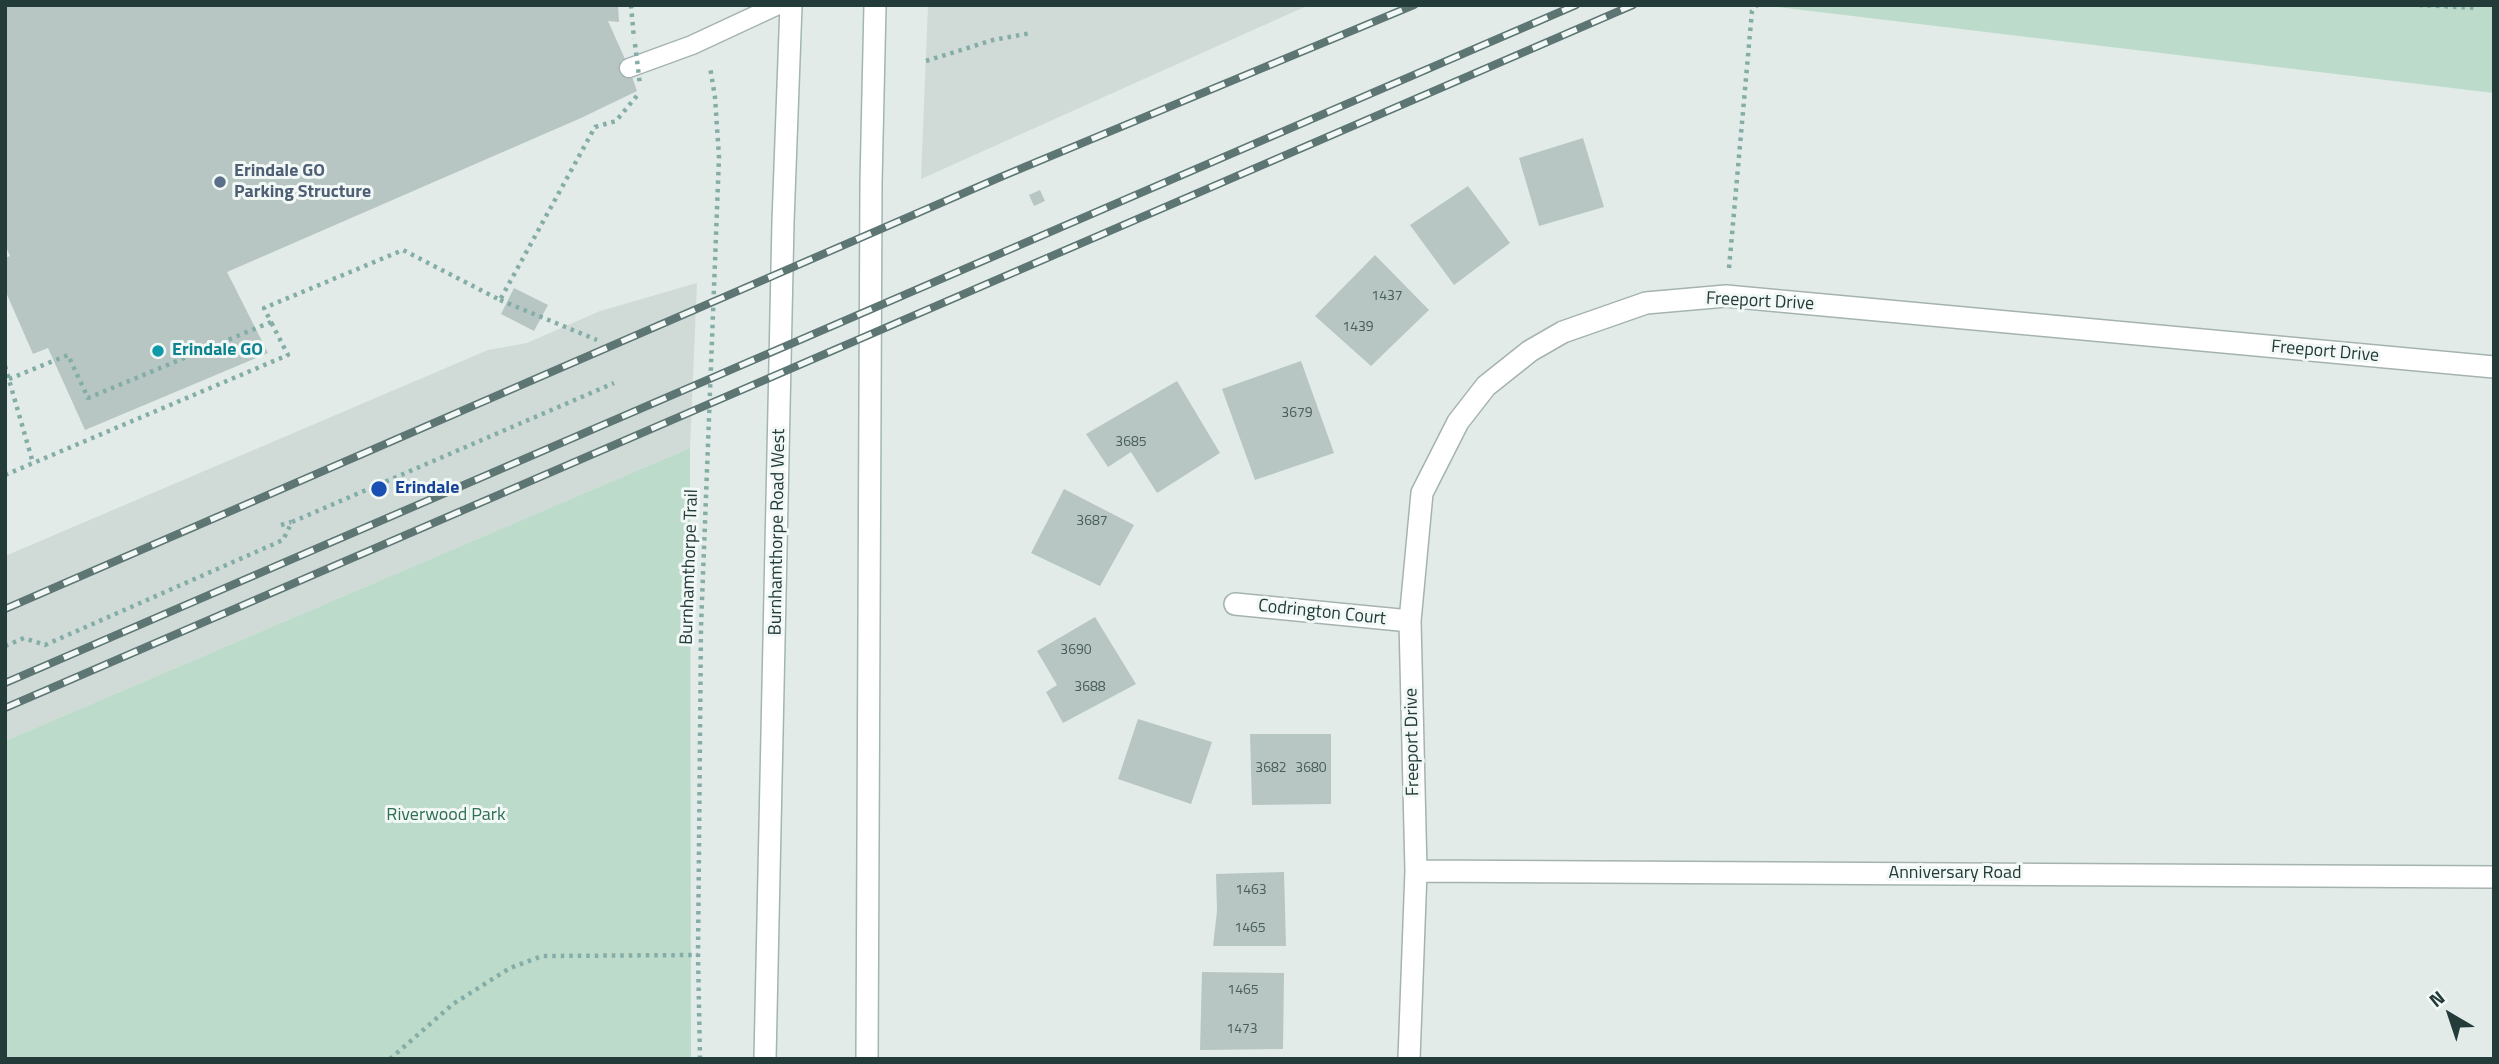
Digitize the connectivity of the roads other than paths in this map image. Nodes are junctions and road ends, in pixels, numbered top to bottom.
1 (778, 5) edge
2 (790, 5) edge
3 (875, 5) edge
4 (629, 68) dead end
5 (2494, 367) edge
6 (1235, 604) dead end
7 (1410, 621) junction
8 (1416, 871) junction
9 (2494, 877) edge
10 (765, 1059) edge
11 (867, 1059) edge
12 (1409, 1059) edge

1 - 4 lane
2 - 10 street, Burnhamthorpe Road West
3 - 11 street
5 - 7 street, Freeport Drive
6 - 7 street, Codrington Court
7 - 8 street, Freeport Drive
8 - 9 street, Anniversary Road
8 - 12 street, Freeport Drive

